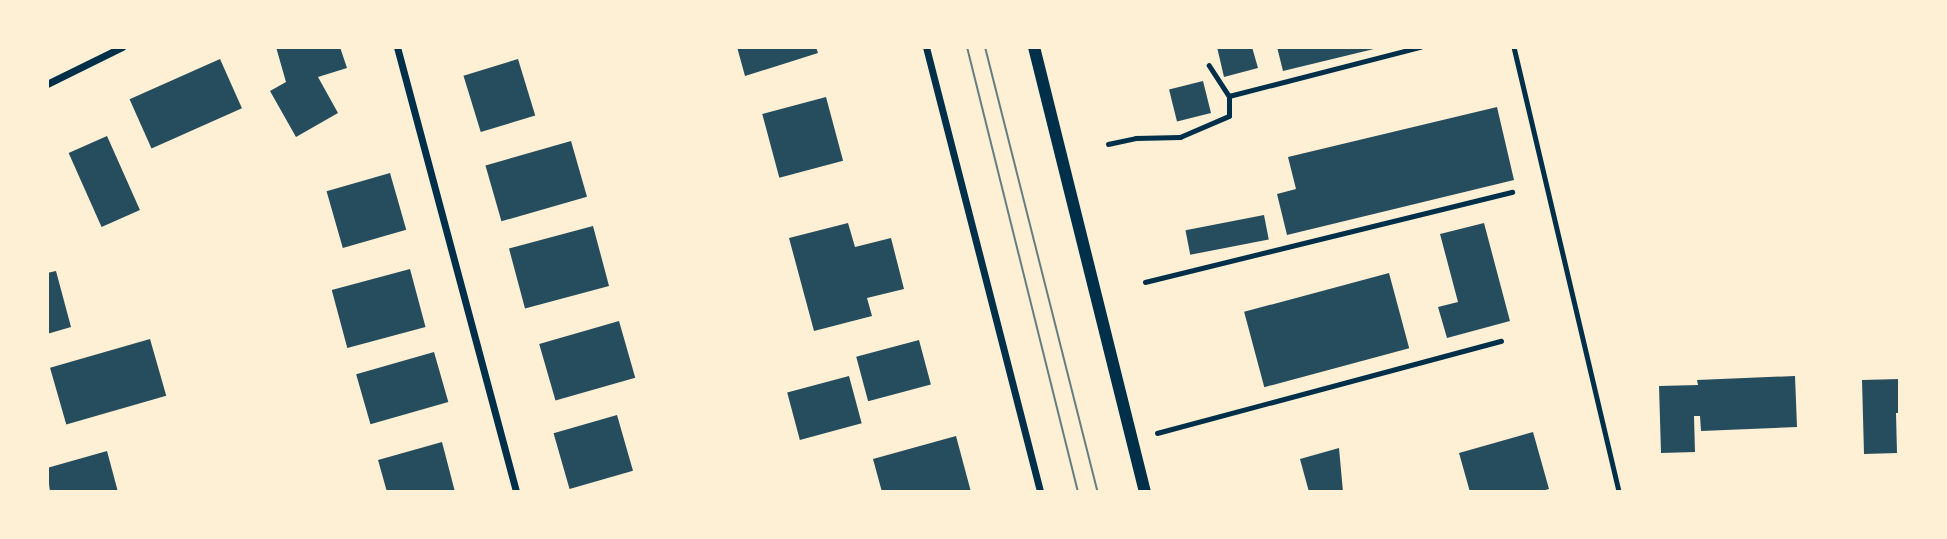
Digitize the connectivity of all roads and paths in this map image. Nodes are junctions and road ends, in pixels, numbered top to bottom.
1 (122, 47) edge
2 (397, 47) edge
3 (926, 47) edge
4 (1034, 47) edge
5 (1420, 47) edge
6 (1514, 47) edge
7 (1209, 65) dead end
8 (47, 84) edge
9 (1229, 96) junction
10 (1108, 144) dead end
11 (1512, 192) dead end
12 (1145, 282) dead end
13 (1501, 341) dead end
14 (1133, 439) junction
15 (516, 492) edge
16 (1040, 492) edge
17 (1145, 492) edge
18 (1619, 492) edge

1 - 8 street
2 - 15 street
3 - 16 street
4 - 14 street
5 - 9 path
6 - 18 path
7 - 9 path
9 - 10 path
11 - 12 path
13 - 14 path
14 - 17 street

